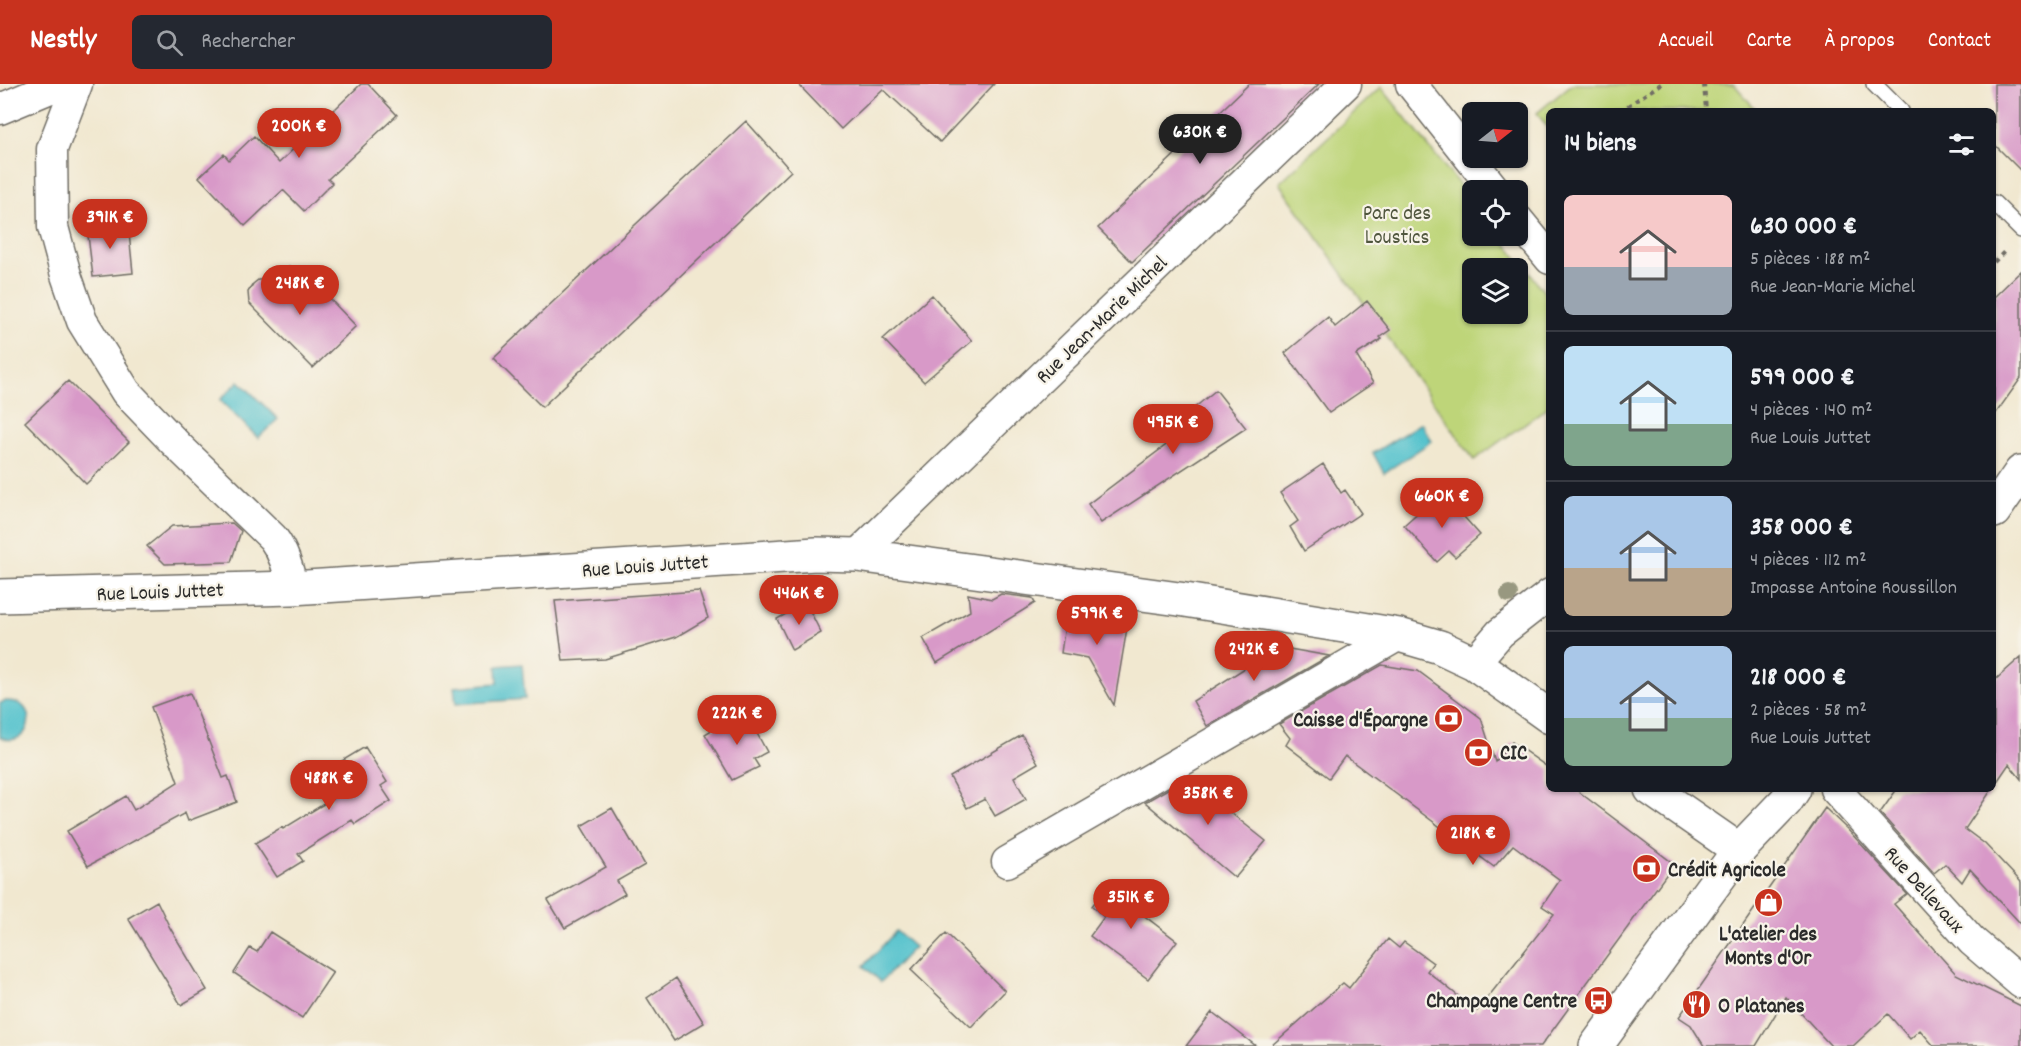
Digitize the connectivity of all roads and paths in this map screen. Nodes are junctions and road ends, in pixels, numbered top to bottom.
1 (60, 84) edge
2 (77, 84) edge
3 (1346, 84) edge
4 (1410, 84) edge
5 (1661, 84) edge
6 (1704, 84) edge
7 (1874, 84) edge
8 (1625, 108) edge
9 (1707, 108) edge
10 (1898, 108) edge
11 (0, 109) edge
12 (1487, 180) edge
13 (1996, 205) edge
14 (2021, 230) edge
15 (1528, 232) edge
16 (1546, 254) edge
17 (2021, 472) edge
18 (1996, 508) edge
19 (857, 555) junction
20 (284, 562) junction
21 (0, 596) edge
22 (1546, 597) edge
23 (1399, 635) junction
24 (1474, 663) junction
25 (1546, 714) edge
26 (1655, 792) edge
27 (1792, 792) edge
28 (1838, 792) edge
29 (1739, 850) junction
30 (1007, 862) dead end
31 (2021, 982) edge
32 (1596, 1046) edge

1 - 11 street
2 - 20 street
3 - 19 street, Rue Jean-Marie Michel
4 - 12 street
5 - 8 path
6 - 9 path
7 - 10 lane
13 - 14 lane
15 - 16 street
17 - 18 main road
19 - 20 main road, Rue Louis Juttet
19 - 23 main road, Rue Louis Juttet
20 - 21 main road, Rue Louis Juttet
22 - 24 street
23 - 24 main road, Rue Louis Juttet
23 - 30 street
24 - 25 main road, Rue Louis Juttet
26 - 29 main road
27 - 29 main road
28 - 31 street, Rue Dellevaux
29 - 32 main road

